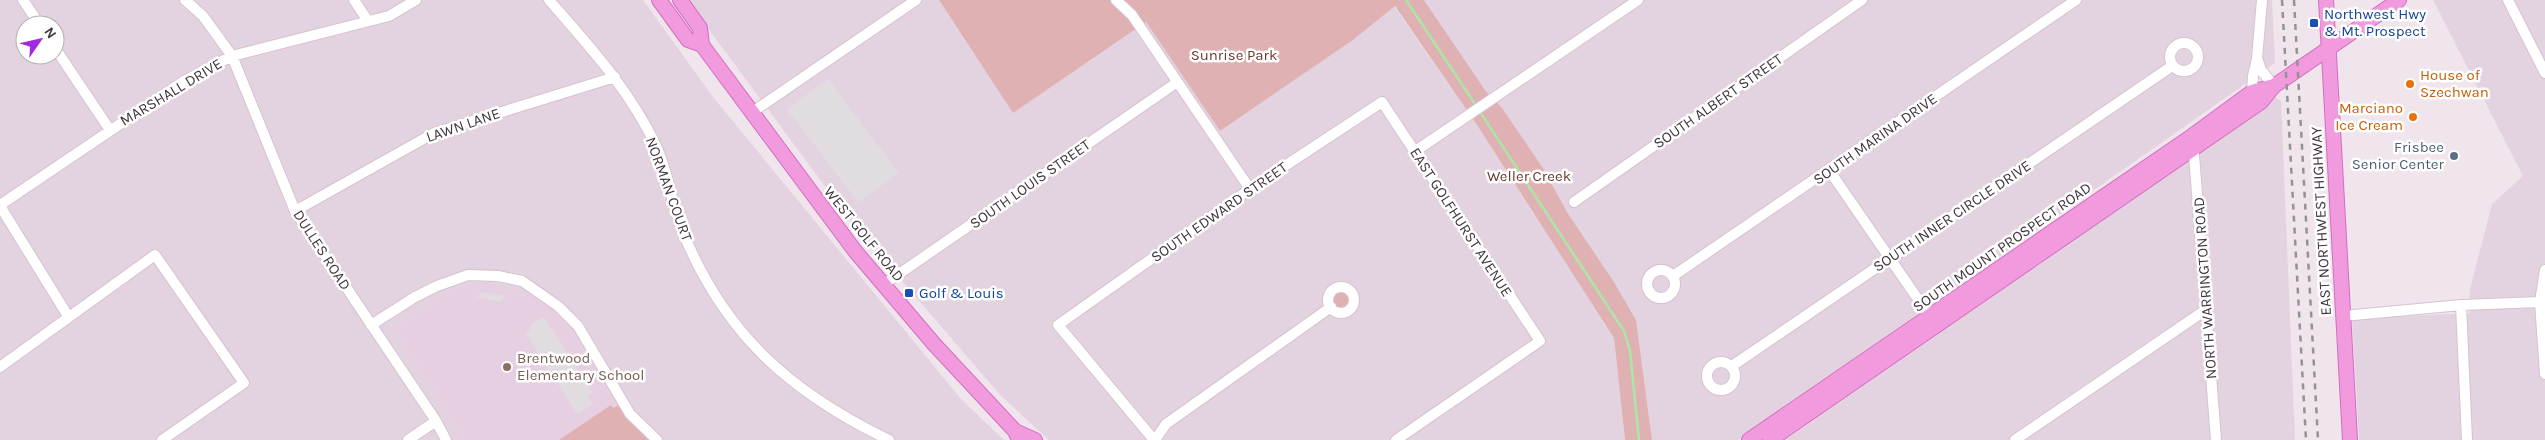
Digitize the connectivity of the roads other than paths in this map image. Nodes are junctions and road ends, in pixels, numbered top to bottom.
1 (23, 0) edge
2 (184, 0) edge
3 (354, 0) edge
4 (416, 0) edge
5 (549, 0) edge
6 (659, 0) edge
7 (680, 0) edge
8 (916, 0) edge
9 (1116, 0) edge
10 (1638, 0) edge
11 (1862, 0) edge
12 (2076, 0) edge
13 (2262, 0) edge
14 (2326, 0) edge
15 (2399, 0) edge
16 (2508, 0) edge
17 (33, 15) edge
18 (368, 21) junction
19 (702, 45) junction
20 (2328, 49) junction
21 (232, 56) junction
22 (2257, 58) junction
23 (65, 63) edge
24 (2172, 66) dead end
25 (2545, 71) edge
26 (615, 77) junction
27 (1176, 83) junction
28 (2274, 86) junction
29 (2252, 92) junction
30 (1382, 102) joint
31 (751, 113) junction
32 (110, 130) junction
33 (2193, 142) junction
34 (1414, 152) junction
35 (1829, 170) junction
36 (1250, 189) junction
37 (1574, 202) dead end
38 (0, 205) edge
39 (295, 211) junction
40 (1890, 258) junction
41 (2545, 270) edge
42 (1672, 276) dead end
43 (883, 285) junction
44 (2540, 302) junction
45 (2461, 305) junction
46 (1331, 307) dead end
47 (2207, 310) junction
48 (68, 316) junction
49 (2343, 316) junction
50 (1933, 321) junction
51 (371, 325) junction
52 (1732, 366) dead end
53 (0, 367) edge
54 (2545, 374) edge
55 (436, 421) junction
56 (1017, 435) edge
57 (162, 440) edge
58 (408, 440) edge
59 (446, 440) edge
60 (657, 440) edge
61 (889, 440) edge
62 (1035, 440) edge
63 (1155, 440) edge
64 (1396, 440) edge
65 (1749, 440) edge
66 (1770, 440) edge
67 (2015, 440) edge
68 (2216, 440) edge
69 (2350, 440) edge
70 (2467, 440) edge

1 - 17 street
2 - 21 street, DULLES ROAD
3 - 18 street
4 - 18 street, MARSHALL DRIVE
5 - 26 street, NORMAN COURT
6 - 19 main road, WEST GOLF ROAD
7 - 19 main road, WEST GOLF ROAD
8 - 31 street
9 - 27 street
10 - 34 street
11 - 37 street, SOUTH ALBERT STREET
12 - 35 street, SOUTH MARINA DRIVE
13 - 22 street
14 - 20 main road, EAST NORTHWEST HIGHWAY
15 - 20 main road, SOUTH MOUNT PROSPECT ROAD
16 - 25 street
18 - 21 street, MARSHALL DRIVE
19 - 31 main road, WEST GOLF ROAD
20 - 28 main road, SOUTH MOUNT PROSPECT ROAD
20 - 49 main road, EAST NORTHWEST HIGHWAY
21 - 32 street, MARSHALL DRIVE
21 - 39 street, DULLES ROAD
22 - 28 street
22 - 29 street
23 - 32 street
24 - 40 street, SOUTH INNER CIRCLE DRIVE
26 - 39 street, LAWN LANE
26 - 61 street, NORMAN COURT
27 - 36 street
27 - 43 street, SOUTH LOUIS STREET
28 - 29 main road, SOUTH MOUNT PROSPECT ROAD
28 - 33 main road, SOUTH MOUNT PROSPECT ROAD
29 - 33 main road, SOUTH MOUNT PROSPECT ROAD
30 - 34 street, EAST GOLFHURST AVENUE
30 - 36 street, SOUTH EDWARD STREET
31 - 43 main road, WEST GOLF ROAD
32 - 38 street, MARSHALL DRIVE
33 - 47 street, NORTH WARRINGTON ROAD
33 - 50 main road, SOUTH MOUNT PROSPECT ROAD
34 - 64 street, EAST GOLFHURST AVENUE
35 - 40 street
35 - 42 street, SOUTH MARINA DRIVE
36 - 63 street, SOUTH EDWARD STREET
38 - 48 street
39 - 51 street, DULLES ROAD
40 - 50 street
40 - 52 street, SOUTH INNER CIRCLE DRIVE
41 - 44 street
43 - 56 main road, WEST GOLF ROAD
44 - 45 street
44 - 54 street
45 - 49 street
45 - 70 street
46 - 63 street
47 - 67 street
47 - 68 street, NORTH WARRINGTON ROAD
48 - 53 street
48 - 57 street
49 - 69 main road, EAST NORTHWEST HIGHWAY
50 - 65 main road, SOUTH MOUNT PROSPECT ROAD
50 - 66 main road, SOUTH MOUNT PROSPECT ROAD
51 - 55 street, DULLES ROAD
51 - 60 street
55 - 58 street
55 - 59 street, DULLES ROAD
56 - 62 main road, WEST GOLF ROAD

